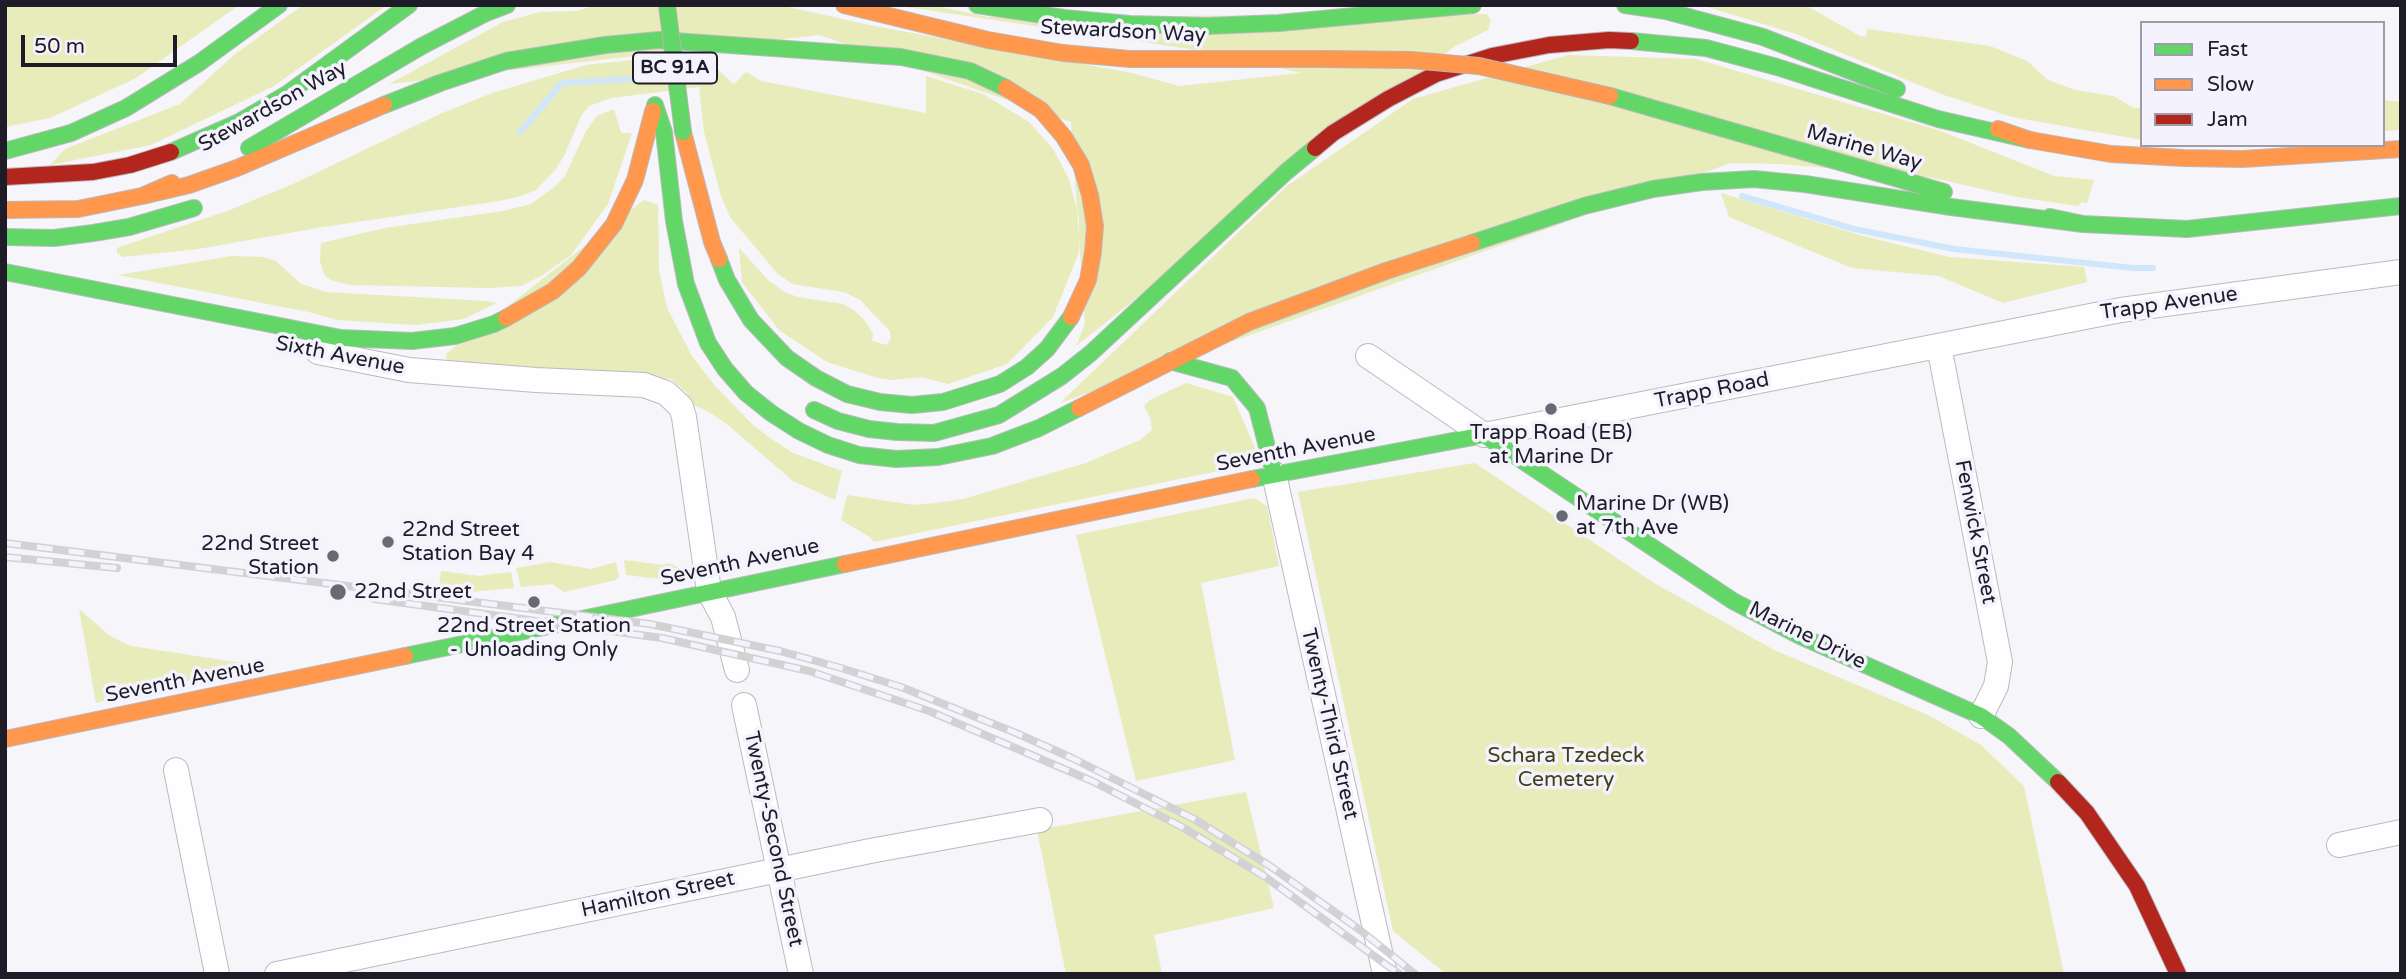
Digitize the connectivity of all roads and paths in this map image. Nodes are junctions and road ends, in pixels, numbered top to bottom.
1 (279, 5) edge
2 (409, 5) edge
3 (507, 5) edge
4 (667, 5) edge
5 (844, 5) edge
6 (977, 5) edge
7 (1472, 5) edge
8 (1625, 5) edge
9 (647, 30) dead end
10 (605, 45) junction
11 (649, 55) dead end
12 (1321, 59) joint
13 (464, 92) dead end
14 (683, 132) junction
15 (2030, 141) junction
16 (2401, 149) edge
17 (5, 151) edge
18 (5, 177) edge
19 (142, 196) junction
20 (210, 202) dead end
21 (2401, 206) edge
22 (5, 210) edge
23 (2083, 224) junction
24 (691, 226) dead end
25 (5, 237) edge
26 (5, 272) edge
27 (2401, 272) edge
28 (5, 290) edge
29 (1939, 346) junction
30 (1368, 356) dead end
31 (1170, 361) junction
32 (801, 403) dead end
33 (1484, 435) junction
34 (1274, 474) junction
35 (709, 591) junction
36 (737, 670) dead end
37 (744, 705) dead end
38 (1981, 716) junction
39 (5, 739) edge
40 (176, 770) dead end
41 (1040, 820) dead end
42 (2401, 832) edge
43 (2339, 845) dead end
44 (780, 870) junction
45 (217, 974) edge
46 (277, 974) edge
47 (801, 974) edge
48 (1385, 974) edge
49 (2178, 974) edge

1 - 17 main road
2 - 18 main road
3 - 19 main road, Stewardson Way
4 - 14 main road, BC 91A, bridge
5 - 12 main road, Stewardson Way
6 - 7 main road, Stewardson Way
8 - 15 main road
9 - 11 main road, BC 91A
10 - 13 main road
10 - 14 main road
10 - 19 main road
12 - 23 main road, Marine Way, bridge
14 - 24 main road
15 - 16 main road
15 - 32 main road
19 - 22 main road, Stewardson Way
20 - 25 main road
21 - 23 main road, Marine Way
23 - 31 main road
26 - 31 main road
27 - 29 street, Trapp Avenue
28 - 35 street, Sixth Avenue
29 - 33 street, Trapp Road
29 - 38 street, Fenwick Street
30 - 33 street, Marine Drive
31 - 34 main road
33 - 34 main road, Seventh Avenue
33 - 38 main road, Marine Drive
34 - 35 main road, Seventh Avenue
34 - 48 street, Twenty-Third Street
35 - 36 street
35 - 39 main road, Seventh Avenue
37 - 44 street, Twenty-Second Street
38 - 49 main road, Marine Drive
40 - 45 street
41 - 44 street, Hamilton Street
42 - 43 street
44 - 46 street, Hamilton Street
44 - 47 street, Twenty-Second Street

